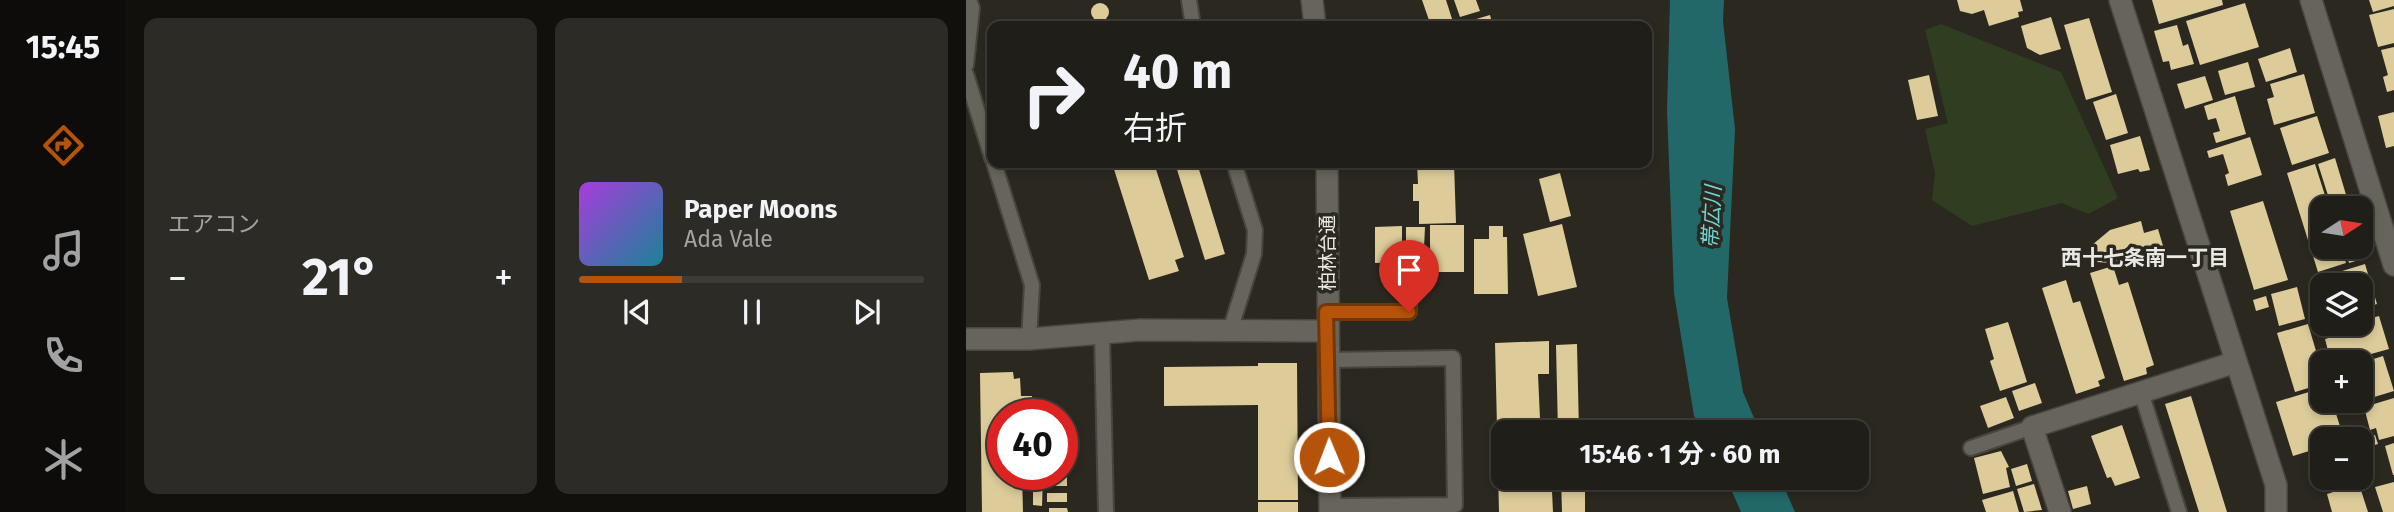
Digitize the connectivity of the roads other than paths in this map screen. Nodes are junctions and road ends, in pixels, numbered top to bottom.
1 (969, 0) edge
2 (1189, 0) edge
3 (1312, 0) edge
4 (2120, 0) edge
5 (2311, 0) edge
6 (1192, 21) edge
7 (1314, 21) edge
8 (966, 65) edge
9 (966, 74) edge
10 (987, 142) edge
11 (996, 168) edge
12 (1236, 168) edge
13 (1327, 168) edge
14 (1409, 258) dead end
15 (2394, 265) edge
16 (1326, 321) junction
17 (1230, 331) junction
18 (1102, 334) junction
19 (966, 339) edge
20 (1029, 339) junction
21 (1327, 360) junction
22 (2236, 362) junction
23 (2141, 392) junction
24 (2032, 427) junction
25 (1971, 448) dead end
26 (1330, 509) edge
27 (1107, 512) edge
28 (2060, 512) edge
29 (2179, 512) edge
30 (2276, 512) edge

1 - 8 lane
2 - 6 lane
3 - 7 street
4 - 22 street
5 - 15 street
9 - 10 lane
11 - 20 lane
12 - 17 lane
13 - 16 street, 柏林台通
14 - 16 lane
16 - 17 street
16 - 21 street, 柏林台通
17 - 18 street
18 - 20 street
18 - 27 lane
19 - 20 street
21 - 26 street, 柏林台通
21 - 26 lane
22 - 23 street
22 - 30 street
23 - 24 street
23 - 29 lane
24 - 25 lane
24 - 28 street

